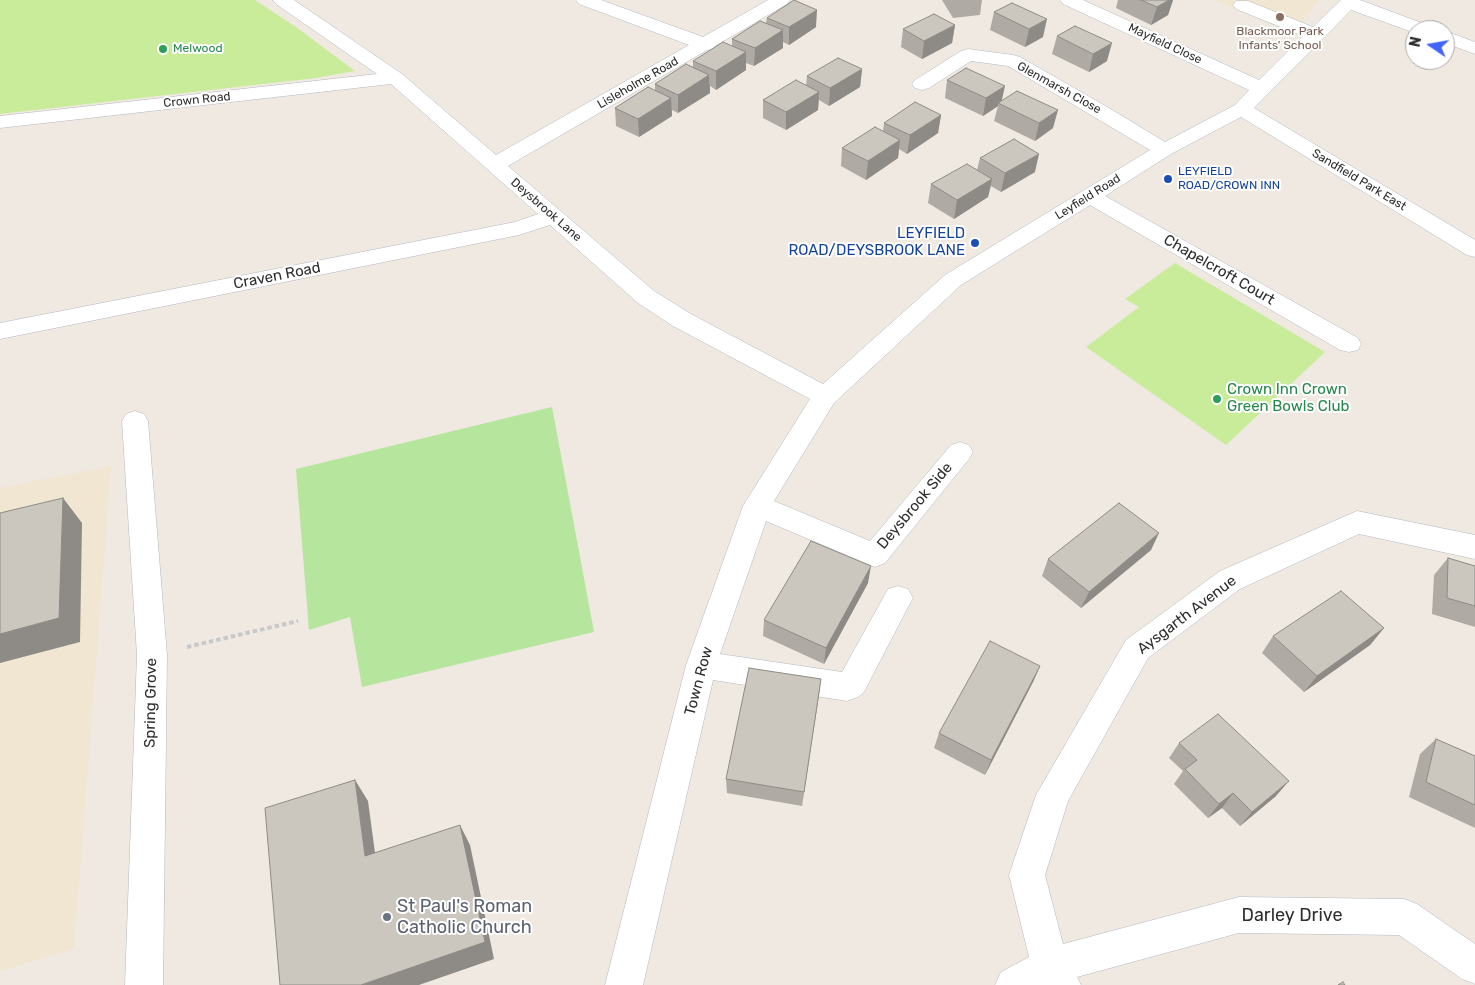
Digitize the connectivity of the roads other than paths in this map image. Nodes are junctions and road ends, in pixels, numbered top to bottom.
1 (585, 0) edge
2 (781, 0) edge
3 (1069, 0) edge
4 (296, 2) edge
5 (1349, 2) edge
6 (1242, 5) dead end
7 (1405, 23) edge
8 (1314, 34) junction
9 (1455, 41) edge
10 (706, 45) junction
11 (1475, 48) edge
12 (395, 78) junction
13 (922, 84) dead end
14 (1261, 88) junction
15 (1242, 109) junction
16 (0, 122) edge
17 (1164, 150) junction
18 (494, 165) junction
19 (1090, 196) junction
20 (553, 217) junction
21 (1475, 250) edge
22 (0, 331) edge
23 (1350, 344) dead end
24 (825, 396) junction
25 (135, 421) dead end
26 (960, 452) dead end
27 (757, 506) junction
28 (1475, 547) edge
29 (898, 598) dead end
30 (701, 665) junction
31 (1475, 966) edge
32 (1056, 975) edge
33 (144, 985) edge
34 (624, 985) edge
35 (1014, 985) edge

1 - 10 street
2 - 10 street, Lisleholme Road
3 - 14 street, Mayfield Close
4 - 12 street, Deysbrook Lane
5 - 7 street
5 - 8 street, Leyfield Road
6 - 8 street
8 - 14 street, Leyfield Road
9 - 11 street
10 - 18 street, Lisleholme Road
12 - 16 street, Crown Road
12 - 18 street, Deysbrook Lane
13 - 17 street, Glenmarsh Close
14 - 15 street, Leyfield Road
15 - 17 street, Leyfield Road
15 - 21 street, Sandfield Park East
17 - 19 street, Leyfield Road
18 - 20 street, Deysbrook Lane
19 - 23 street, Chapelcroft Court
19 - 24 street, Leyfield Road
20 - 22 street, Craven Road
20 - 24 street, Deysbrook Lane
24 - 27 street, Town Row
25 - 33 street, Spring Grove
26 - 27 street, Deysbrook Side
27 - 30 street, Town Row
28 - 32 street, Aysgarth Avenue
29 - 30 street
30 - 34 street, Town Row
31 - 32 street, Darley Drive
32 - 35 street, Darley Drive

